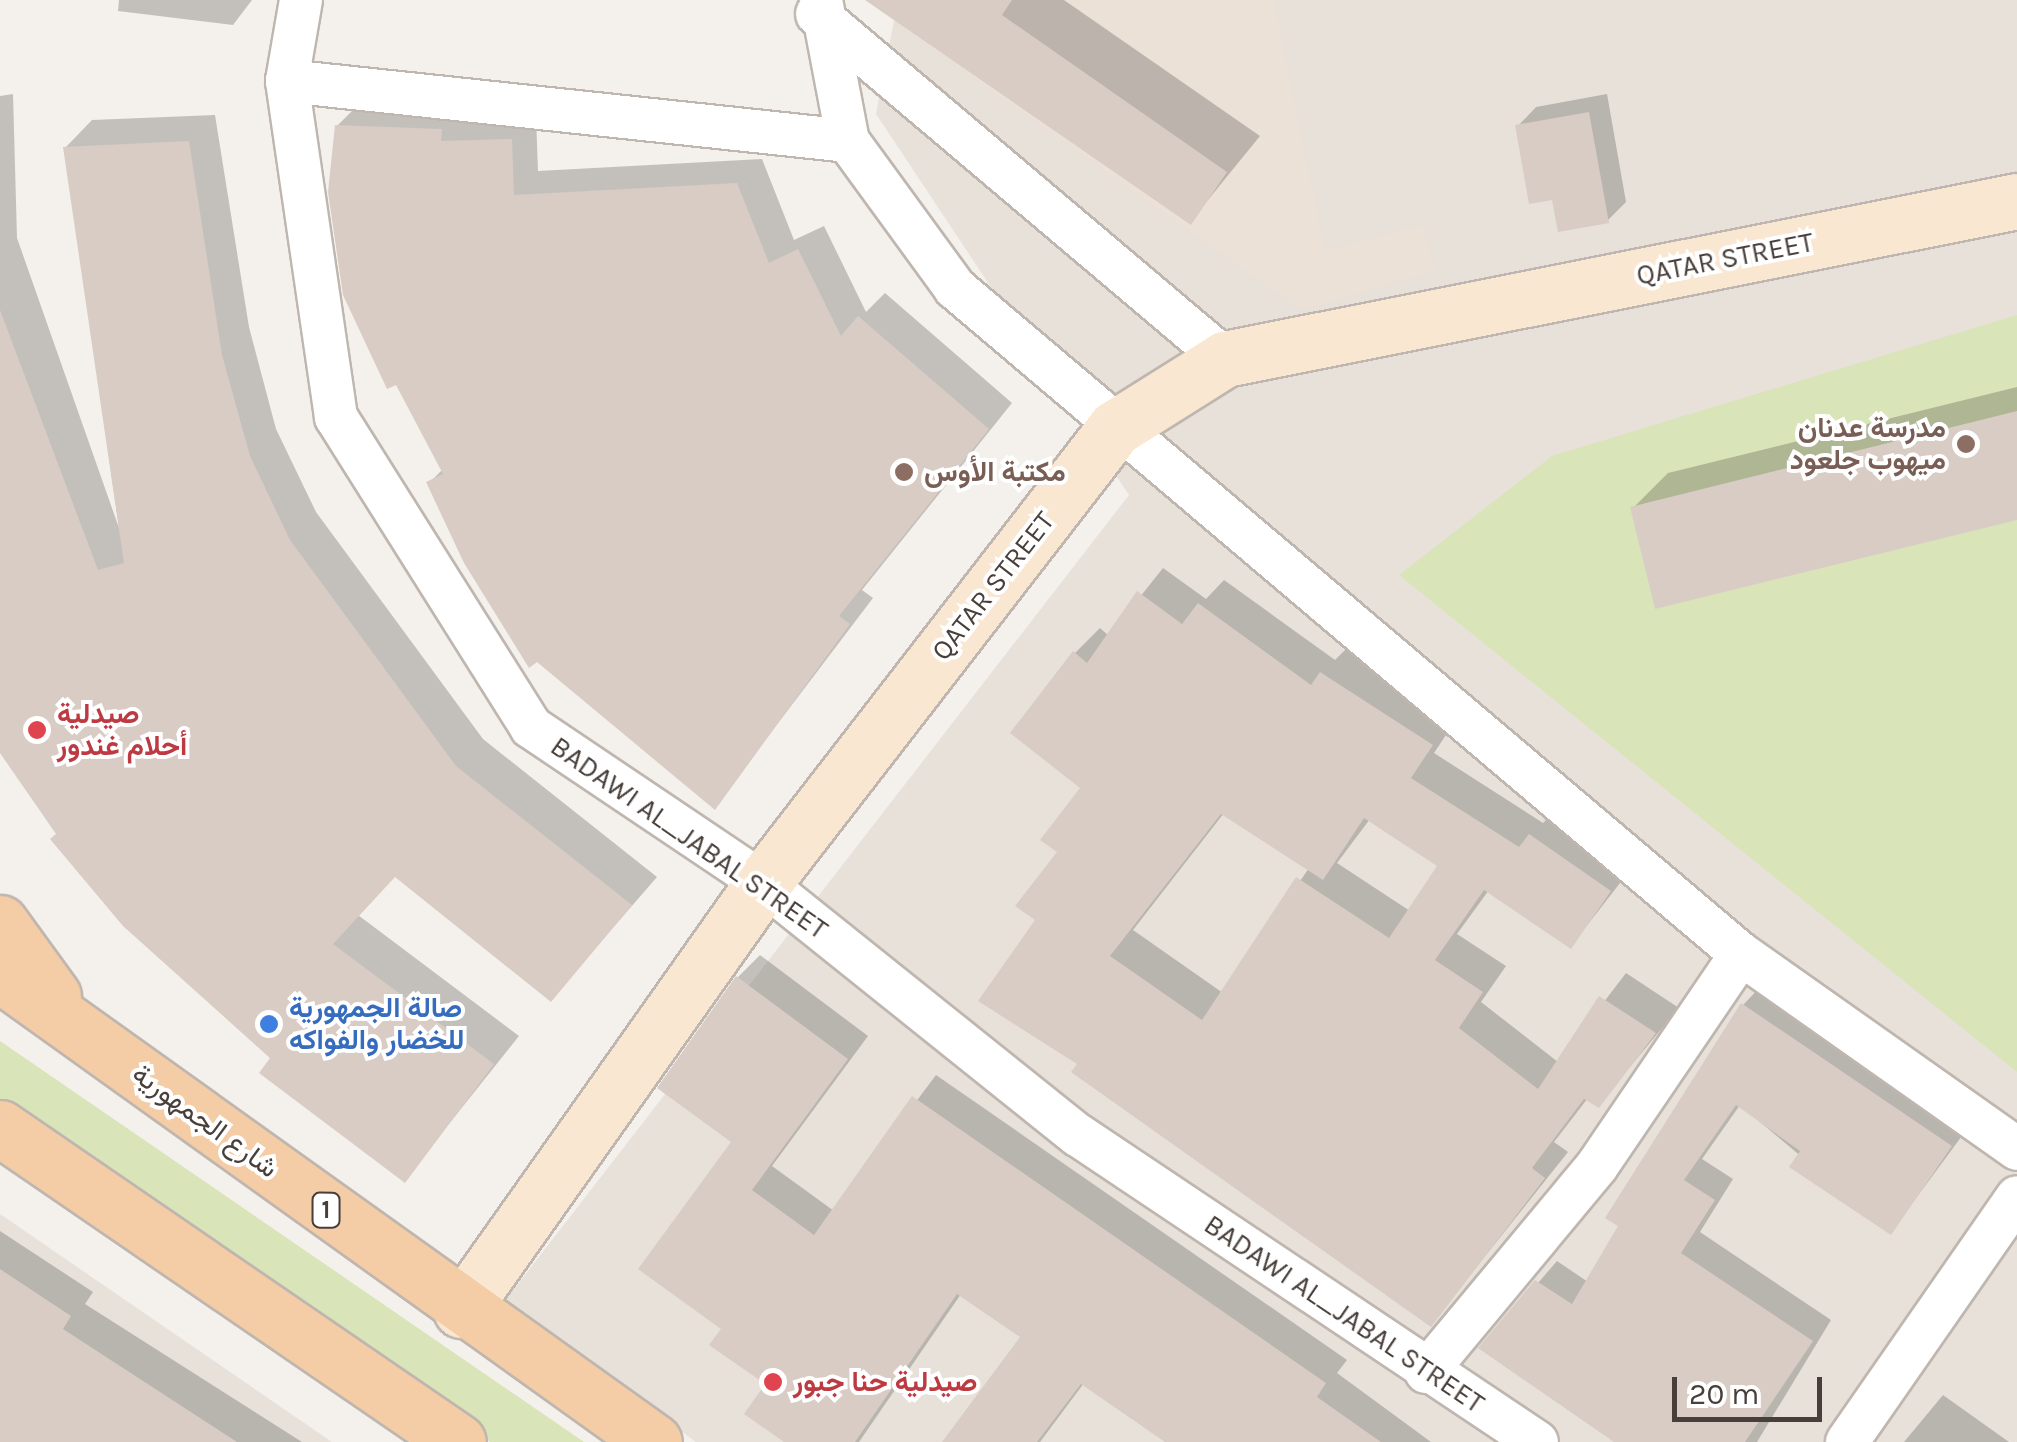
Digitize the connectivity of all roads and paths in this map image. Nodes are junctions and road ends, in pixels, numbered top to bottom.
1 (301, 0) edge
2 (819, 7) edge
3 (287, 80) junction
4 (848, 140) junction
5 (2017, 201) edge
6 (1225, 359) junction
7 (1115, 428) junction
8 (763, 882) junction
9 (0, 923) edge
10 (1741, 954) junction
11 (0, 974) edge
12 (76, 1026) junction
13 (0, 1128) edge
14 (2017, 1149) edge
15 (2017, 1196) edge
16 (461, 1310) junction
17 (1426, 1372) junction
18 (431, 1434) edge
19 (654, 1442) edge
20 (1537, 1442) edge
21 (1847, 1442) edge

1 - 3 street, BADAWI AL_JABAL STREET
2 - 4 street
2 - 6 street
3 - 4 street
3 - 8 street, BADAWI AL_JABAL STREET
4 - 7 street
5 - 6 street, QATAR STREET
6 - 7 street, QATAR STREET
7 - 8 street, QATAR STREET
7 - 10 street
8 - 16 street, QATAR STREET
8 - 17 street, BADAWI AL_JABAL STREET
9 - 12 main road
10 - 14 street
10 - 17 street
11 - 12 main road, شارع الجمهورية / 1
12 - 16 main road, شارع الجمهورية / 1
13 - 18 main road
15 - 21 street
16 - 19 main road, شارع الجمهورية / 1
17 - 20 street, BADAWI AL_JABAL STREET

